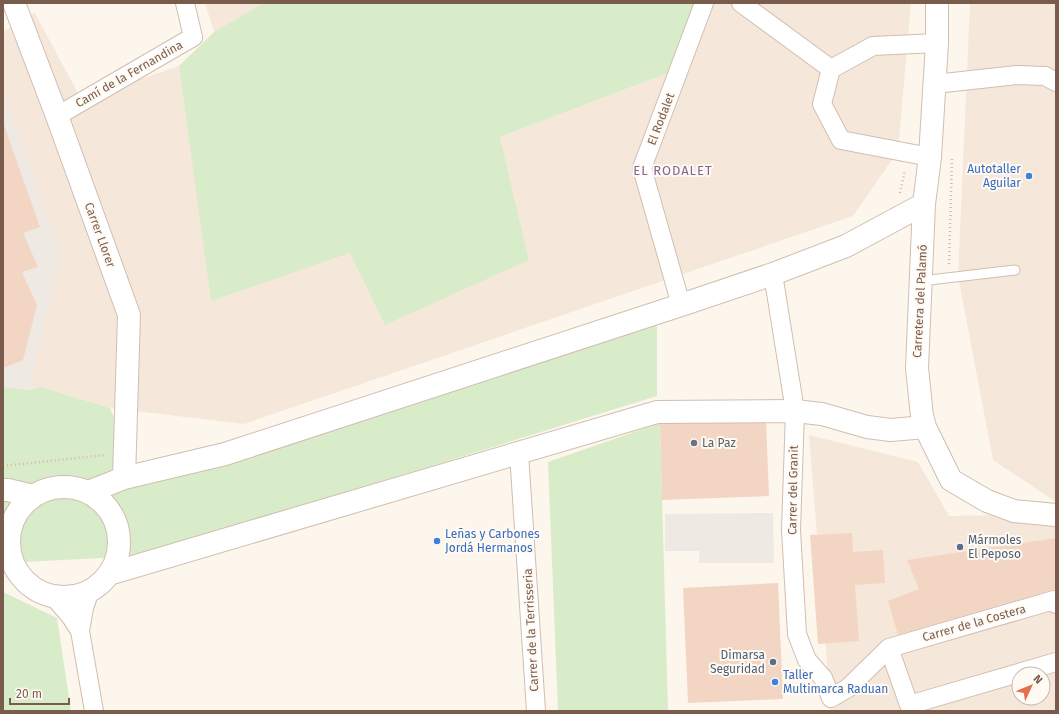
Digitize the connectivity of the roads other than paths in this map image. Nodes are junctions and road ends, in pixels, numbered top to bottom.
1 (14, 3) edge
2 (185, 3) edge
3 (704, 3) edge
4 (742, 3) edge
5 (937, 3) edge
6 (938, 43) junction
7 (831, 69) junction
8 (1056, 82) edge
9 (935, 84) junction
10 (56, 116) junction
11 (930, 157) junction
12 (924, 204) junction
13 (1015, 270) dead end
14 (773, 274) junction
15 (920, 281) junction
16 (681, 305) junction
17 (795, 411) junction
18 (925, 427) junction
19 (519, 453) junction
20 (124, 478) junction
21 (3, 490) edge
22 (91, 492) junction
23 (33, 496) junction
24 (1056, 515) edge
25 (8, 563) edge
26 (109, 574) junction
27 (89, 593) junction
28 (53, 596) junction
29 (1056, 604) edge
30 (80, 631) junction
31 (889, 648) junction
32 (1056, 662) edge
33 (828, 704) edge
34 (94, 711) edge
35 (536, 711) edge

1 - 10 street, Carrer Llorer
2 - 10 street, Camí de la Fernandina
3 - 16 street, El Rodalet
4 - 7 street
5 - 6 street, Carretera del Palamó
6 - 7 street
6 - 9 street, Carretera del Palamó
7 - 11 street
8 - 9 street
9 - 11 street, Carretera del Palamó
10 - 20 street, Carrer Llorer
11 - 12 street, Carretera del Palamó
12 - 14 street
12 - 15 street, Carretera del Palamó
13 - 15 lane
14 - 16 street
14 - 17 street, Carrer del Granit
15 - 18 street, Carretera del Palamó
16 - 20 street
17 - 18 street
17 - 19 street
17 - 33 street, Carrer del Granit
18 - 24 street, Carretera del Palamó
19 - 26 street
19 - 35 street, Carrer de la Terrisseria
20 - 22 street
21 - 23 street
22 - 23 street
22 - 26 street
23 - 25 street
25 - 28 street
26 - 27 street
27 - 28 street
27 - 30 street
28 - 30 street
29 - 31 street, Carrer de la Costera
30 - 34 street
31 - 32 street
31 - 33 street

